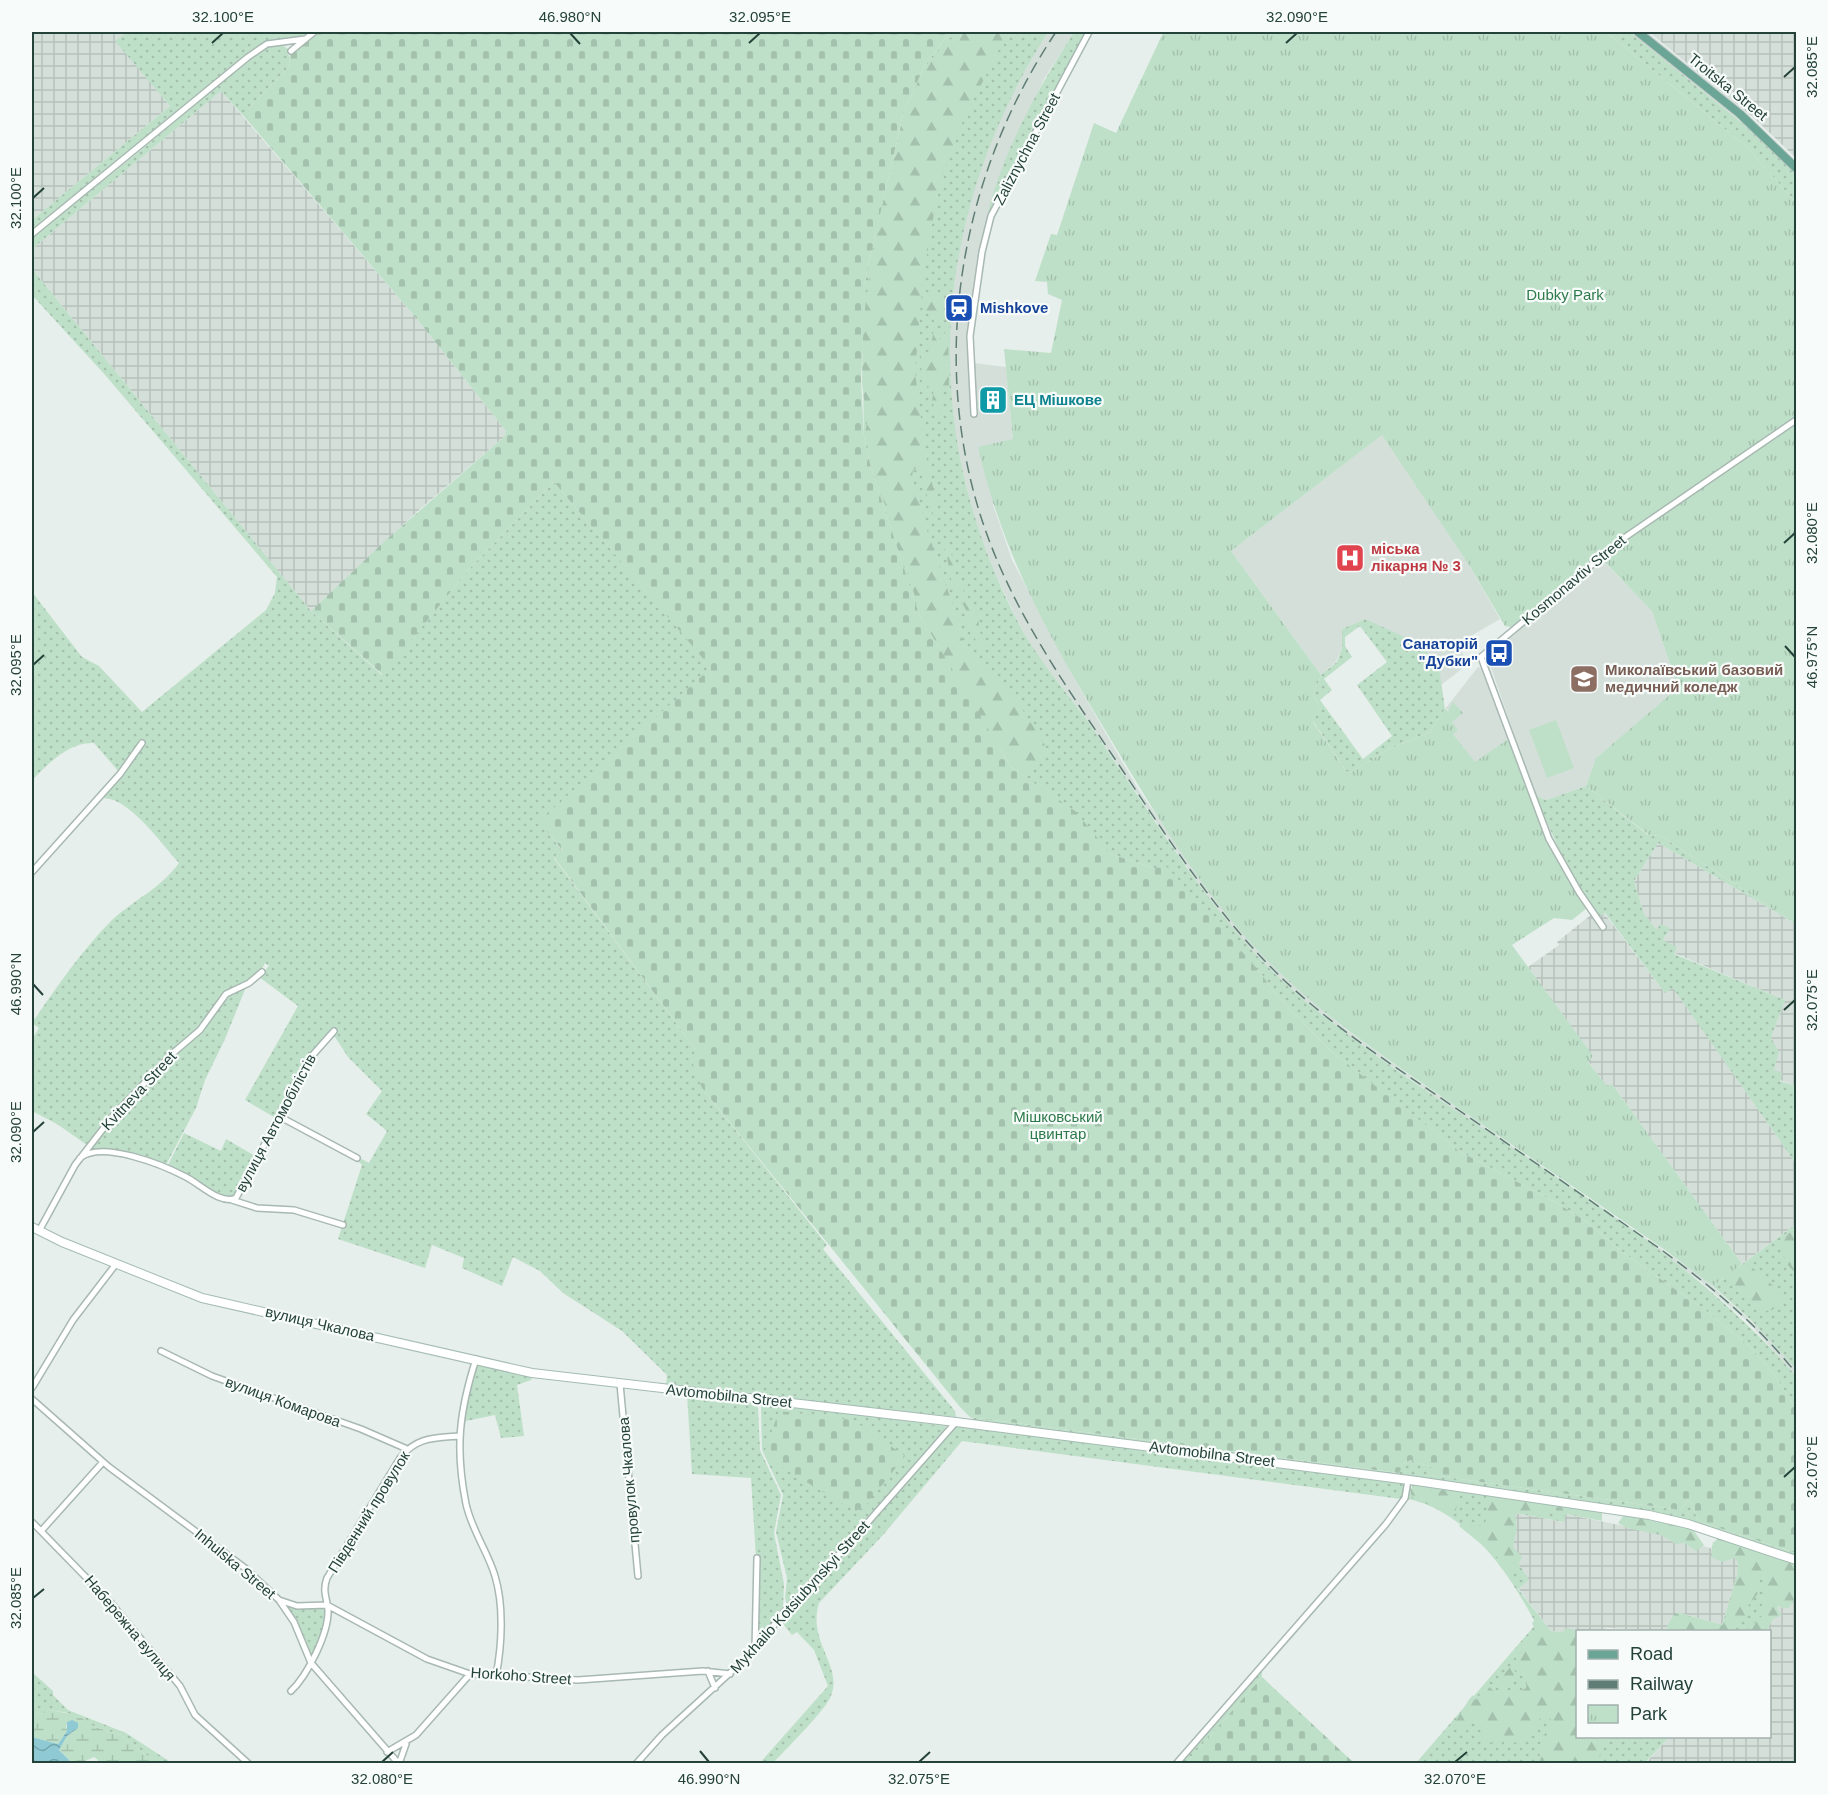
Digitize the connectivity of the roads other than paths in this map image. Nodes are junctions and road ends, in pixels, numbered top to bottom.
1 (314, 32) edge
2 (1089, 32) edge
3 (1638, 32) edge
4 (305, 39) junction
5 (291, 51) dead end
6 (1797, 168) edge
7 (32, 234) edge
8 (974, 414) dead end
9 (1797, 420) edge
10 (142, 743) dead end
11 (32, 872) edge
12 (1603, 927) dead end
13 (262, 972) dead end
14 (334, 1031) dead end
15 (280, 1119) junction
16 (80, 1158) junction
17 (357, 1158) dead end
18 (232, 1200) junction
19 (343, 1225) dead end
20 (35, 1229) edge
21 (116, 1264) junction
22 (161, 1351) dead end
23 (476, 1359) junction
24 (620, 1384) junction
25 (32, 1388) edge
26 (32, 1400) edge
27 (956, 1422) junction
28 (459, 1436) junction
29 (406, 1449) junction
30 (103, 1462) junction
31 (1408, 1480) junction
32 (32, 1521) edge
33 (42, 1530) junction
34 (758, 1558) dead end
35 (1797, 1560) edge
36 (638, 1576) dead end
37 (324, 1591) junction
38 (279, 1600) junction
39 (327, 1605) junction
40 (309, 1606) junction
41 (755, 1650) junction
42 (311, 1663) junction
43 (708, 1671) junction
44 (470, 1674) junction
45 (730, 1674) junction
46 (496, 1676) junction
47 (715, 1688) junction
48 (291, 1691) dead end
49 (407, 1743) junction
50 (387, 1752) junction
51 (249, 1764) edge
52 (399, 1764) edge
53 (636, 1764) edge
54 (1176, 1764) edge

1 - 4 street
2 - 8 street, Zaliznychna Street
3 - 6 main road, Troitska Street
4 - 5 street
4 - 7 street
9 - 12 street, Kosmonavtiv Street
10 - 11 street
13 - 16 street, Kvitneva Street
14 - 15 street, вулиця Автомобілістів
15 - 17 street
15 - 18 street, вулиця Автомобілістів
16 - 18 street, вулиця Автомобілістів
16 - 20 street, Kvitneva Street
18 - 19 street
20 - 21 street, вулиця Чкалова
21 - 23 street, вулиця Чкалова
21 - 25 street
22 - 29 street, вулиця Комарова
23 - 24 street, вулиця Чкалова
23 - 28 street
24 - 27 street, Avtomobilna Street
24 - 36 street, провулок Чкалова
26 - 30 street, Inhulska Street
27 - 31 street, Avtomobilna Street
27 - 41 street, Mykhailo Kotsiubynskyi Street
28 - 29 street, Південний провулок
28 - 46 street
29 - 37 street, Південний провулок
30 - 33 street
30 - 38 street, Inhulska Street
31 - 35 street, Avtomobilna Street
31 - 54 street
32 - 33 street, Набережна вулиця
33 - 51 street, Набережна вулиця
34 - 41 street
37 - 39 street, Південний провулок
37 - 40 street, Південний провулок
38 - 40 street
38 - 42 street, Inhulska Street
39 - 40 street
39 - 42 street, Південний провулок
39 - 44 street, Horkoho Street
41 - 45 street, Mykhailo Kotsiubynskyi Street
42 - 48 street, Південний провулок
42 - 50 street, Inhulska Street
43 - 45 street, Horkoho Street
43 - 46 street, Horkoho Street
43 - 47 street
44 - 46 street, Horkoho Street
44 - 49 street
45 - 47 street, Mykhailo Kotsiubynskyi Street
47 - 53 street, Mykhailo Kotsiubynskyi Street
49 - 50 street
49 - 52 street
50 - 52 street, Inhulska Street

